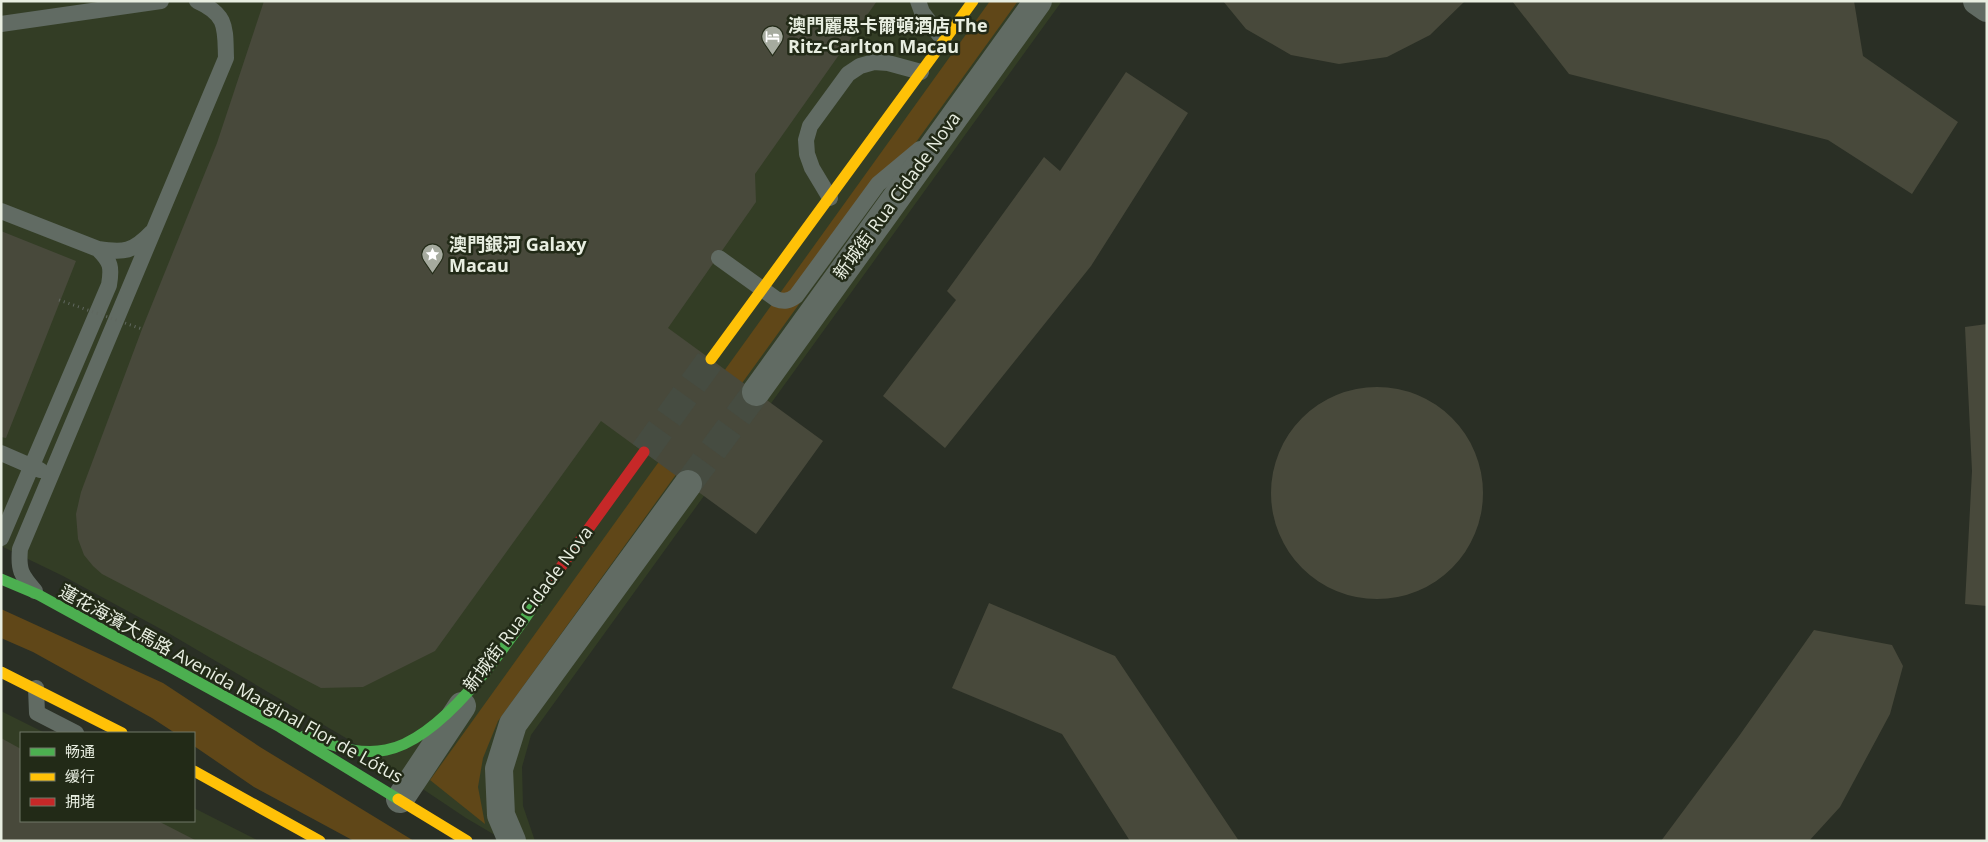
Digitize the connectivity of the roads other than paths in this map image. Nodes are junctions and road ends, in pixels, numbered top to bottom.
1 (161, 1) edge
2 (197, 1) edge
3 (918, 1) edge
4 (972, 1) edge
5 (1038, 1) edge
6 (1977, 1) edge
7 (1987, 8) edge
8 (1, 24) edge
9 (944, 41) junction
10 (921, 72) junction
11 (945, 129) junction
12 (830, 198) junction
13 (1, 211) edge
14 (155, 229) junction
15 (98, 249) junction
16 (719, 258) dead end
17 (763, 290) junction
18 (711, 359) tunnel mouth
19 (756, 392) tunnel mouth
20 (644, 452) tunnel mouth
21 (1, 453) edge
22 (32, 466) junction
23 (50, 480) junction
24 (688, 484) tunnel mouth
25 (1, 538) edge
26 (1, 579) edge
27 (39, 595) junction
28 (490, 666) junction
29 (1, 672) edge
30 (36, 688) junction
31 (280, 727) junction
32 (74, 732) edge
33 (120, 732) edge
34 (195, 772) edge
35 (400, 799) junction
36 (320, 841) edge
37 (467, 841) edge
38 (512, 841) edge

1 - 8 lane
2 - 14 lane
3 - 9 lane
4 - 9 street
5 - 11 street, 新城街 Rua Cidade Nova
6 - 7 street
9 - 10 street
10 - 12 street
10 - 12 lane
11 - 17 lane
11 - 19 street, 新城街 Rua Cidade Nova
12 - 17 street
13 - 15 lane
14 - 15 lane
14 - 23 lane
15 - 22 lane
16 - 17 lane
17 - 18 street
20 - 28 street, 新城街 Rua Cidade Nova
21 - 22 lane
22 - 23 lane
22 - 25 lane
23 - 27 lane
24 - 38 street
26 - 27 street, 蓮花海濱大馬路 Avenida Marginal Flor de Lótus
27 - 31 street, 蓮花海濱大馬路 Avenida Marginal Flor de Lótus
28 - 31 street, 新城街 Rua Cidade Nova
28 - 35 street
29 - 30 street
30 - 32 lane
30 - 33 street
31 - 35 street, 蓮花海濱大馬路 Avenida Marginal Flor de Lótus
34 - 36 street
35 - 37 street, 蓮花海濱大馬路 Avenida Marginal Flor de Lótus

